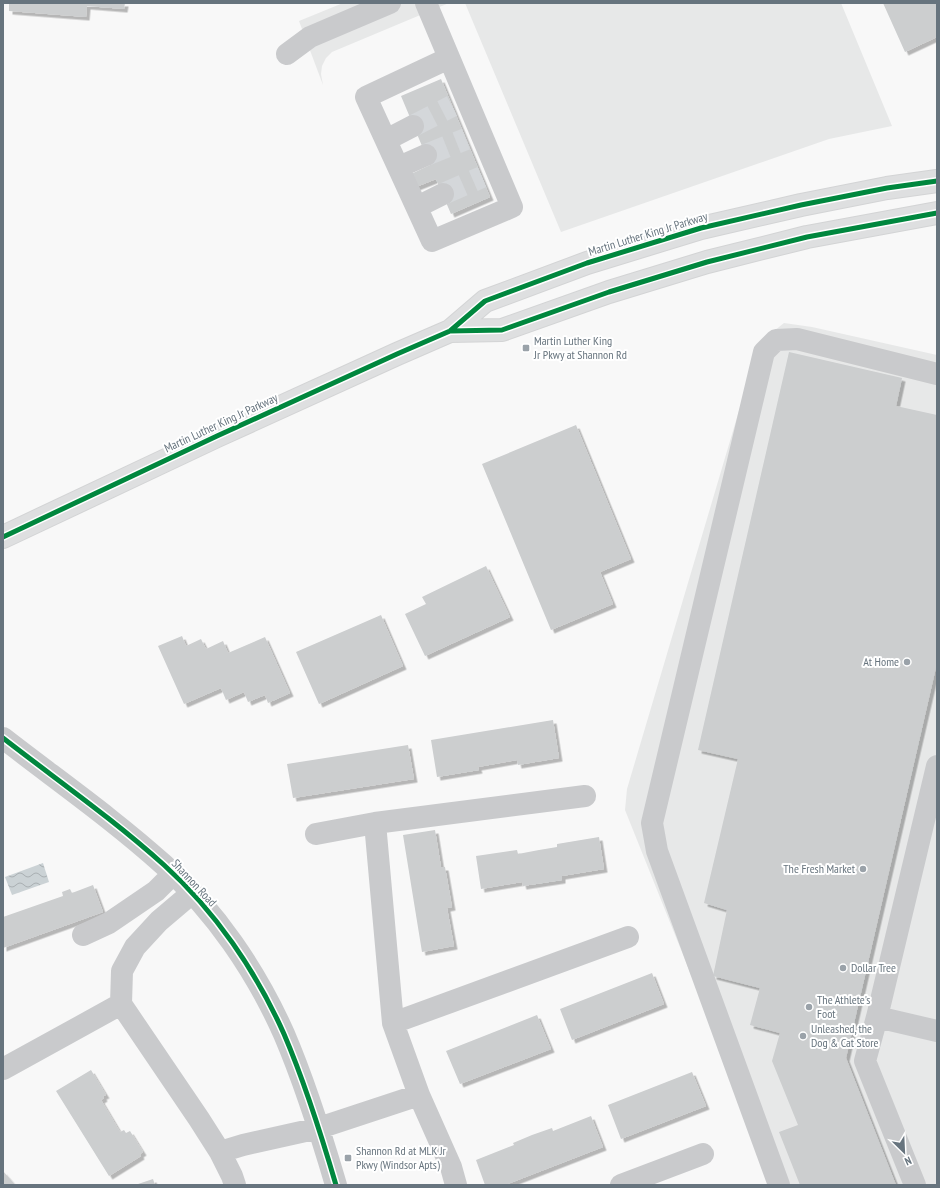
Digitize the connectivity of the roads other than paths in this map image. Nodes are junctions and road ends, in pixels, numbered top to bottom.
1 (390, 3) edge
2 (426, 3) edge
3 (287, 54) dead end
4 (449, 58) junction
5 (414, 126) tunnel mouth
6 (386, 140) junction
7 (426, 155) tunnel mouth
8 (398, 167) junction
9 (937, 181) edge
10 (443, 194) tunnel mouth
11 (417, 207) junction
12 (937, 213) edge
13 (450, 331) junction
14 (937, 374) edge
15 (3, 537) edge
16 (3, 738) edge
17 (937, 766) edge
18 (585, 796) dead end
19 (375, 823) junction
20 (316, 834) dead end
21 (173, 874) junction
22 (192, 893) junction
23 (83, 935) dead end
24 (628, 936) dead end
25 (121, 1004) junction
26 (877, 1017) junction
27 (393, 1023) junction
28 (937, 1031) edge
29 (3, 1069) edge
30 (419, 1094) junction
31 (319, 1128) junction
32 (220, 1152) junction
33 (703, 1154) dead end
34 (235, 1185) edge
35 (336, 1185) edge
36 (456, 1185) edge
37 (621, 1185) edge
38 (779, 1185) edge
39 (915, 1185) edge

1 - 3 street
2 - 4 street
4 - 6 street
4 - 11 street
5 - 6 street
6 - 8 street
7 - 8 street
8 - 11 street
9 - 13 main road, Martin Luther King Jr Parkway
10 - 11 street
12 - 13 main road, Martin Luther King Jr Parkway
13 - 15 main road, Martin Luther King Jr Parkway
14 - 38 street
16 - 21 street, Shannon Road
17 - 26 street
18 - 19 street
19 - 20 street
19 - 27 street
21 - 22 street, Shannon Road
21 - 23 street
22 - 25 street
22 - 31 street, Shannon Road
24 - 27 street
25 - 29 street
25 - 32 street
26 - 28 street
26 - 39 street
27 - 30 street
30 - 31 street
30 - 36 street
31 - 32 street
31 - 35 street, Shannon Road
32 - 34 street
33 - 37 street

